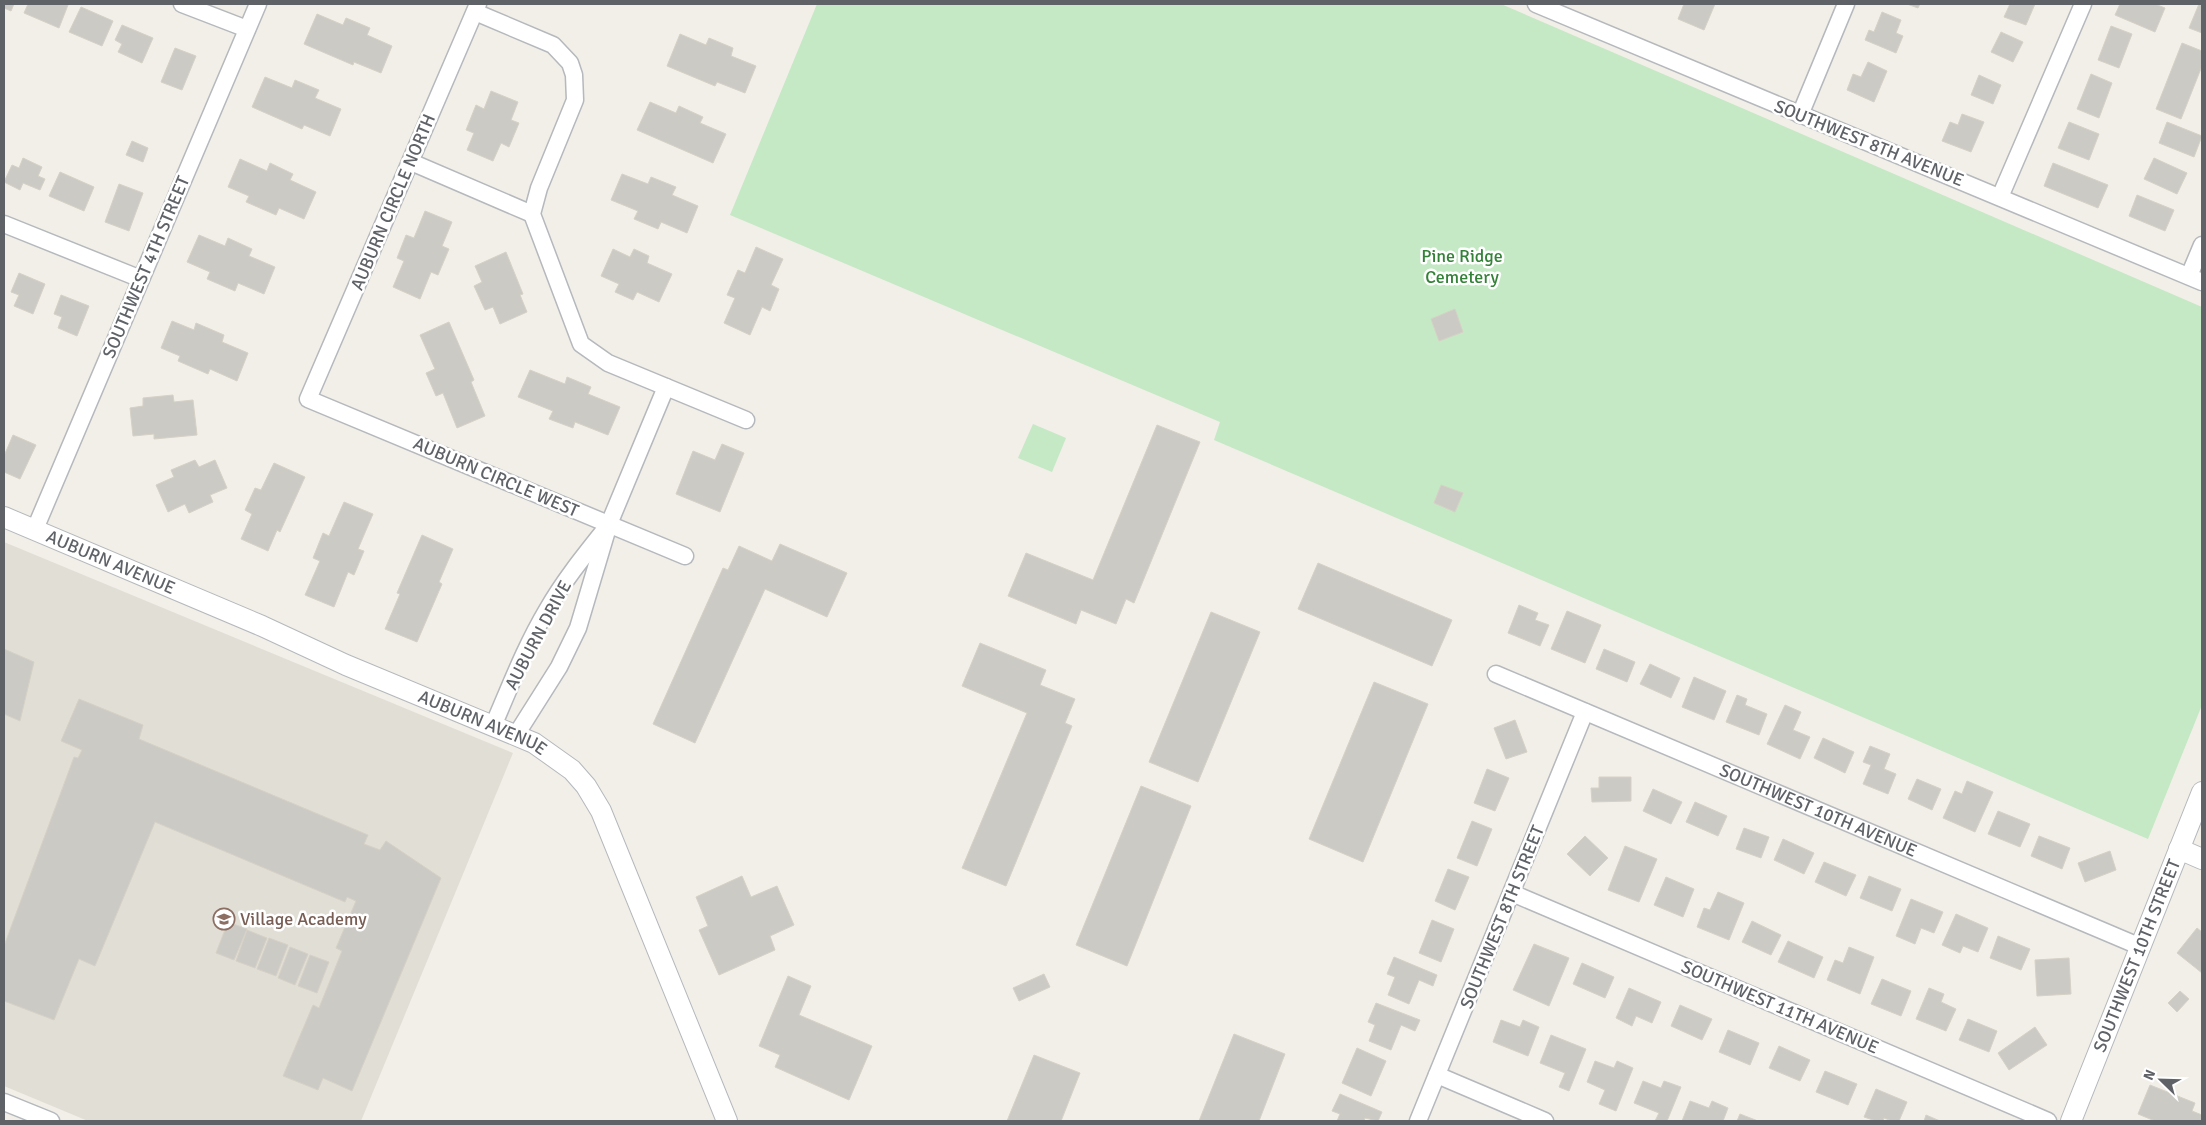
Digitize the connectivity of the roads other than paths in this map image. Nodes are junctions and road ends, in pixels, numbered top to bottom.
1 (182, 4) edge
2 (258, 4) edge
3 (1536, 4) edge
4 (1846, 4) edge
5 (2083, 4) edge
6 (476, 8) edge
7 (247, 30) junction
8 (1800, 115) junction
9 (410, 162) junction
10 (2000, 197) junction
11 (532, 214) junction
12 (4, 224) edge
13 (2202, 245) edge
14 (141, 279) junction
15 (2196, 279) edge
16 (666, 386) junction
17 (308, 399) joint
18 (746, 420) dead end
19 (4, 517) edge
20 (609, 524) junction
21 (35, 530) junction
22 (685, 556) dead end
23 (1496, 674) dead end
24 (1585, 712) junction
25 (493, 726) junction
26 (516, 735) junction
27 (2202, 792) edge
28 (2179, 849) junction
29 (2202, 859) edge
30 (1512, 893) junction
31 (2141, 947) junction
32 (1437, 1075) junction
33 (4, 1102) edge
34 (51, 1121) edge
35 (727, 1121) edge
36 (1418, 1121) edge
37 (1545, 1121) edge
38 (2048, 1121) edge
39 (2071, 1121) edge

1 - 7 street
2 - 7 street, SOUTHWEST 4TH STREET
3 - 8 street, SOUTHWEST 8TH AVENUE
4 - 8 street
5 - 10 street
6 - 9 street, AUBURN CIRCLE NORTH
6 - 11 street
7 - 14 street, SOUTHWEST 4TH STREET
8 - 10 street, SOUTHWEST 8TH AVENUE
9 - 11 street
9 - 17 street, AUBURN CIRCLE NORTH
10 - 15 street, SOUTHWEST 8TH AVENUE
11 - 16 street
12 - 14 street
13 - 15 street
14 - 21 street, SOUTHWEST 4TH STREET
16 - 18 street
16 - 20 street, AUBURN DRIVE
17 - 20 street, AUBURN CIRCLE WEST
19 - 21 street, AUBURN AVENUE
20 - 22 street, AUBURN CIRCLE WEST
20 - 25 street, AUBURN DRIVE
20 - 26 street, AUBURN DRIVE
21 - 25 street, AUBURN AVENUE
23 - 24 street, SOUTHWEST 10TH AVENUE
24 - 30 street, SOUTHWEST 8TH STREET
24 - 31 street, SOUTHWEST 10TH AVENUE
25 - 26 street, AUBURN AVENUE
26 - 35 street, AUBURN AVENUE
27 - 28 street, SOUTHWEST 10TH STREET
28 - 29 street
28 - 31 street, SOUTHWEST 10TH STREET
30 - 32 street, SOUTHWEST 8TH STREET
30 - 38 street, SOUTHWEST 11TH AVENUE
31 - 39 street, SOUTHWEST 10TH STREET
32 - 36 street, SOUTHWEST 8TH STREET
32 - 37 street
33 - 34 street

